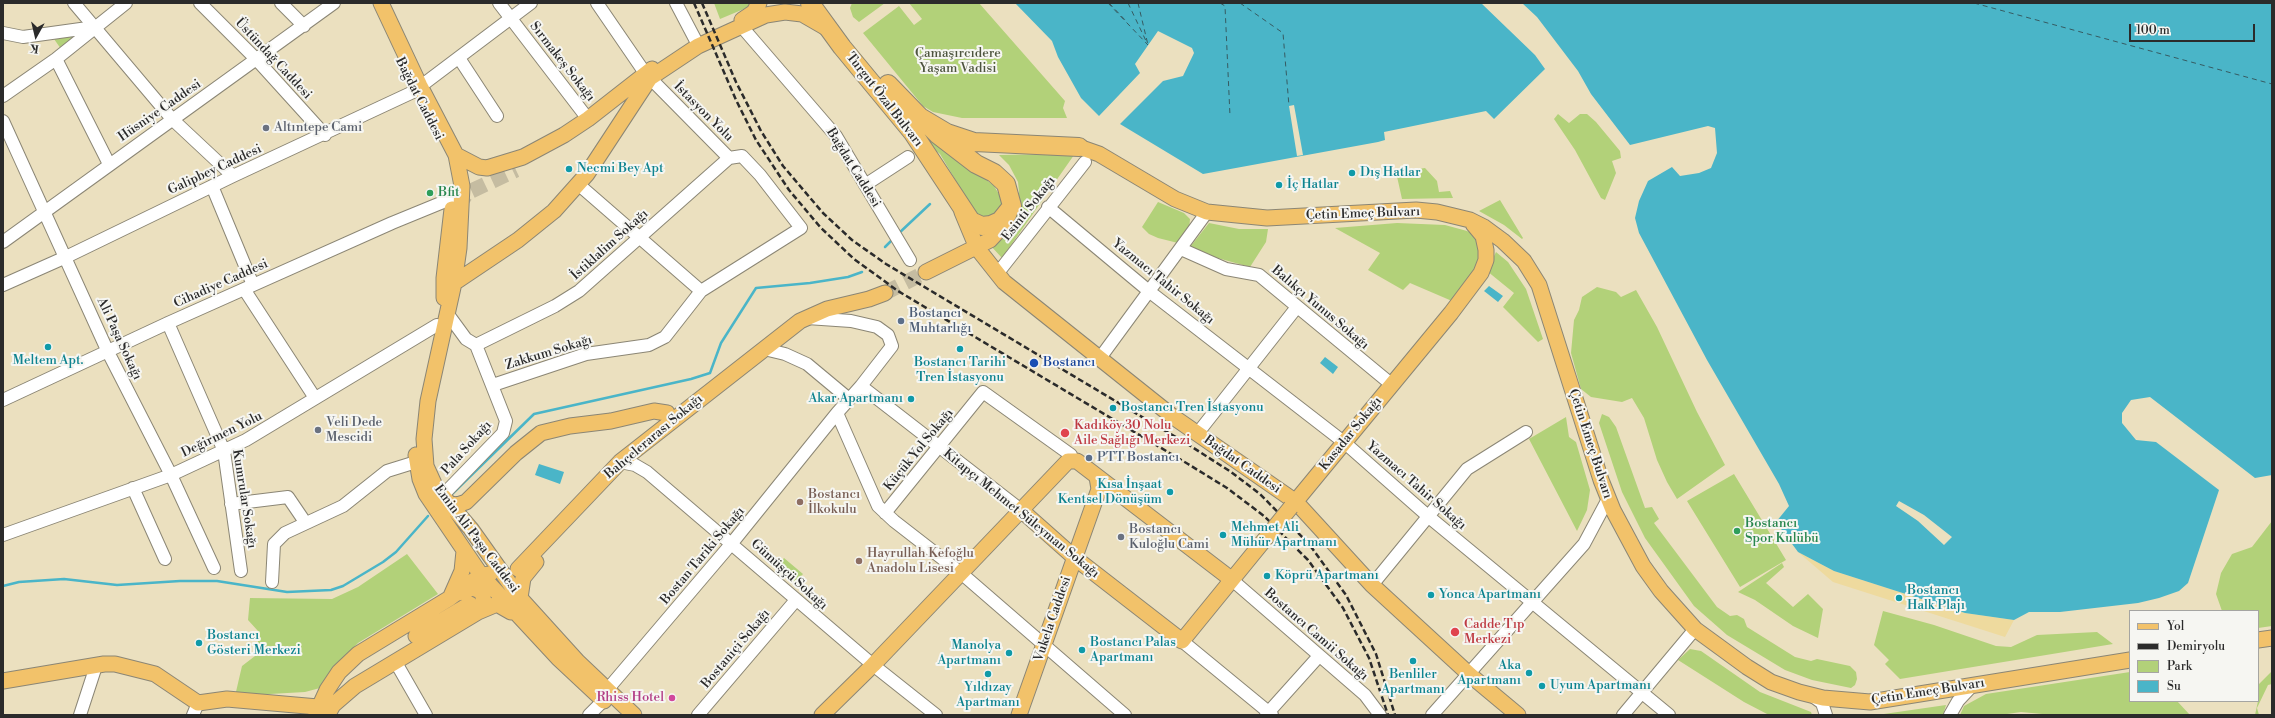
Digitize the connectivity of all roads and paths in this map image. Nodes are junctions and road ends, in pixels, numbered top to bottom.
1 (74, 3) edge
2 (126, 3) edge
3 (200, 3) edge
4 (282, 3) edge
5 (334, 3) edge
6 (374, 3) edge
7 (381, 3) edge
8 (499, 3) edge
9 (531, 3) edge
10 (597, 3) edge
11 (676, 3) edge
12 (759, 3) edge
13 (810, 3) edge
14 (826, 3) edge
15 (510, 19) junction
16 (304, 26) junction
17 (742, 26) junction
18 (95, 27) junction
19 (831, 31) junction
20 (3, 33) edge
21 (697, 44) junction
22 (459, 58) junction
23 (56, 59) junction
24 (257, 60) junction
25 (648, 76) junction
26 (416, 89) junction
27 (3, 96) edge
28 (497, 116) dead end
29 (920, 116) junction
30 (172, 119) junction
31 (588, 119) junction
32 (3, 120) edge
33 (325, 135) junction
34 (564, 135) junction
35 (456, 155) junction
36 (1082, 155) junction
37 (908, 157) dead end
38 (729, 158) junction
39 (109, 164) junction
40 (516, 170) tunnel mouth
41 (233, 176) junction
42 (578, 184) junction
43 (866, 185) junction
44 (212, 186) junction
45 (453, 198) junction
46 (956, 198) junction
47 (1012, 206) junction
48 (1048, 206) junction
49 (1207, 212) junction
50 (44, 213) junction
51 (455, 220) tunnel mouth
52 (1470, 220) junction
53 (640, 236) junction
54 (790, 236) joint
55 (3, 242) edge
56 (977, 248) junction
57 (1181, 249) junction
58 (66, 257) junction
59 (910, 260) dead end
60 (926, 272) tunnel mouth
61 (997, 274) junction
62 (454, 283) junction
63 (3, 285) edge
64 (249, 287) junction
65 (701, 291) junction
66 (1150, 292) junction
67 (885, 293) tunnel mouth
68 (444, 297) junction
69 (1297, 307) junction
70 (447, 313) junction
71 (807, 318) junction
72 (168, 323) junction
73 (437, 325) junction
74 (476, 345) junction
75 (764, 349) junction
76 (108, 352) junction
77 (1100, 358) junction
78 (1250, 368) junction
79 (1391, 384) junction
80 (493, 385) junction
81 (861, 386) junction
82 (315, 398) junction
83 (849, 399) junction
84 (3, 400) edge
85 (837, 413) junction
86 (670, 422) junction
87 (1526, 432) dead end
88 (1197, 434) junction
89 (1345, 443) junction
90 (939, 448) junction
91 (224, 451) junction
92 (1071, 455) dead end
93 (416, 462) junction
94 (620, 462) junction
95 (171, 475) junction
96 (1097, 478) junction
97 (133, 488) junction
98 (1608, 498) junction
99 (446, 500) junction
100 (231, 504) junction
101 (1293, 505) junction
102 (1021, 510) junction
103 (885, 513) junction
104 (567, 517) junction
105 (1429, 517) junction
106 (305, 522) junction
107 (3, 535) edge
108 (732, 543) junction
109 (464, 551) junction
110 (1075, 558) junction
111 (165, 559) dead end
112 (214, 568) dead end
113 (518, 569) dead end
114 (241, 571) dead end
115 (961, 573) junction
116 (481, 575) junction
117 (503, 575) junction
118 (1231, 579) junction
119 (272, 582) dead end
120 (1372, 585) junction
121 (450, 598) junction
122 (520, 598) junction
123 (796, 600) junction
124 (1532, 601) junction
125 (474, 608) junction
126 (517, 615) junction
127 (1695, 629) junction
128 (2272, 638) edge
129 (2259, 640) edge
130 (1182, 641) junction
131 (1044, 646) junction
132 (1319, 656) junction
133 (2129, 660) edge
134 (395, 661) junction
135 (96, 666) junction
136 (873, 666) junction
137 (1470, 675) junction
138 (3, 681) edge
139 (1973, 685) junction
140 (1642, 693) junction
141 (606, 695) junction
142 (1811, 696) junction
143 (195, 709) edge
144 (323, 711) edge
145 (1269, 714) edge
146 (80, 715) edge
147 (426, 715) edge
148 (590, 715) edge
149 (619, 715) edge
150 (634, 715) edge
151 (698, 715) edge
152 (822, 715) edge
153 (936, 715) edge
154 (1019, 715) edge
155 (1125, 715) edge
156 (1380, 715) edge
157 (1432, 715) edge
158 (1518, 715) edge
159 (1623, 715) edge
160 (1669, 715) edge
161 (1826, 715) edge
162 (1950, 715) edge

1 - 18 street
2 - 18 street
3 - 24 street, Üstündağ Caddesi
4 - 16 street
5 - 16 street, Hüsniye Caddesi
6 - 26 main road, Bağdat Caddesi
7 - 26 main road, Bağdat Caddesi
8 - 15 street, Sırmakeş Sokağı
9 - 15 street, Galipbey Caddesi
10 - 25 street, İstasyon Yolu
11 - 21 street
12 - 21 main road
13 - 19 highway, Turgut Özal Bulvarı
14 - 29 highway, Turgut Özal Bulvarı
15 - 22 street, Galipbey Caddesi
15 - 31 street, Sırmakeş Sokağı
16 - 24 street, Hüsniye Caddesi
17 - 19 main road
17 - 21 main road
17 - 43 street, Bağdat Caddesi
18 - 20 street
18 - 23 street
18 - 30 street
19 - 46 highway, Turgut Özal Bulvarı
21 - 25 main road
22 - 26 street, Galipbey Caddesi
22 - 28 street
23 - 27 street
23 - 39 street
24 - 30 street, Hüsniye Caddesi
24 - 33 street, Üstündağ Caddesi
25 - 31 main road
25 - 38 street, İstasyon Yolu
25 - 42 main road
26 - 33 street, Galipbey Caddesi
26 - 35 main road, Bağdat Caddesi
26 - 45 main road, Bağdat Caddesi
29 - 36 highway, Turgut Özal Bulvarı
29 - 47 highway
30 - 39 street, Hüsniye Caddesi
30 - 41 street
31 - 34 main road
32 - 50 street, Ali Paşa Sokağı
33 - 41 street, Galipbey Caddesi
34 - 35 main road
34 - 40 main road
35 - 62 main road, Emin Ali Paşa Caddesi
36 - 48 street, Esinti Sokağı
36 - 49 main road, Çetin Emeç Bulvarı
37 - 43 street
38 - 53 street, İstiklalim Sokağı
38 - 54 street, İstasyon Yolu
39 - 50 street, Hüsniye Caddesi
41 - 44 street, Galipbey Caddesi
42 - 53 street
42 - 62 main road
43 - 59 street, Bağdat Caddesi
44 - 58 street, Galipbey Caddesi
44 - 64 street
45 - 64 street, Cihadiye Caddesi
45 - 68 main road, Emin Ali Paşa Caddesi
46 - 47 highway, Turgut Özal Bulvarı
46 - 56 main road, Bağdat Caddesi
47 - 56 main road
48 - 61 street, Esinti Sokağı
48 - 66 street, Yazmacı Tahir Sokağı
49 - 52 main road, Çetin Emeç Bulvarı
49 - 57 street
50 - 55 street, Hüsniye Caddesi
50 - 58 street, Ali Paşa Sokağı
51 - 68 main road
52 - 79 main road, Kasadar Sokağı
52 - 98 main road, Çetin Emeç Bulvarı
53 - 65 street
53 - 74 street, İstiklalim Sokağı
54 - 65 street, Zakkum Sokağı
56 - 60 main road
56 - 61 main road, Bağdat Caddesi
57 - 66 street
57 - 69 street, Balıkçı Yunus Sokağı
58 - 63 street, Galipbey Caddesi
58 - 76 street, Ali Paşa Sokağı
61 - 77 main road, Bağdat Caddesi
62 - 70 main road, Emin Ali Paşa Caddesi
64 - 72 street, Cihadiye Caddesi
64 - 82 street
65 - 80 street, Zakkum Sokağı
66 - 77 street
66 - 78 street, Yazmacı Tahir Sokağı
67 - 71 main road, Bahçelerarası Sokağı
68 - 73 main road, Emin Ali Paşa Caddesi
69 - 78 street
69 - 79 street, Balıkçı Yunus Sokağı
70 - 74 street, Pala Sokağı
70 - 99 main road, Emin Ali Paşa Caddesi
71 - 75 main road, Bahçelerarası Sokağı
71 - 81 street, Bostan Tariki Sokağı
72 - 76 street, Cihadiye Caddesi
72 - 91 street, Kumrular Sokağı
73 - 82 street, Değirmen Yolu
73 - 93 main road, Emin Ali Paşa Caddesi
74 - 80 street, Pala Sokağı
75 - 83 street
75 - 86 main road, Bahçelerarası Sokağı
76 - 84 street, Cihadiye Caddesi
76 - 95 street, Ali Paşa Sokağı
77 - 88 main road, Bağdat Caddesi
78 - 88 street
78 - 89 street, Yazmacı Tahir Sokağı
79 - 89 main road, Kasadar Sokağı
80 - 99 street, Pala Sokağı
81 - 83 street, Bostan Tariki Sokağı
81 - 90 street, Kitapçı Mehmet Süleyman Sokağı
82 - 91 street, Değirmen Yolu
83 - 85 street, Bostan Tariki Sokağı
85 - 103 street
85 - 108 street, Bostan Tariki Sokağı
86 - 94 main road, Bahçelerarası Sokağı
86 - 99 main road
87 - 105 street
88 - 101 main road, Bağdat Caddesi
89 - 101 main road, Kasadar Sokağı
89 - 105 street, Yazmacı Tahir Sokağı
90 - 92 street, Küçük Yol Sokağı
90 - 102 street, Kitapçı Mehmet Süleyman Sokağı
90 - 103 street, Küçük Yol Sokağı
91 - 95 street, Değirmen Yolu
91 - 100 street, Kumrular Sokağı
93 - 106 street
93 - 109 main road, Emin Ali Paşa Caddesi
94 - 104 main road, Bahçelerarası Sokağı
94 - 108 street, Gümüşçü Sokağı
95 - 97 street, Değirmen Yolu
95 - 112 street, Ali Paşa Sokağı
96 - 102 main road
96 - 110 main road, Vukela Caddesi
96 - 118 main road
97 - 107 street, Değirmen Yolu
97 - 111 street
98 - 124 street
98 - 127 main road, Çetin Emeç Bulvarı
99 - 117 main road, Emin Ali Paşa Caddesi
100 - 106 street
100 - 114 street, Kumrular Sokağı
101 - 118 main road, Kasadar Sokağı, bridge
101 - 120 main road, Bağdat Caddesi
102 - 110 main road, Kitapçı Mehmet Süleyman Sokağı
102 - 115 main road
103 - 115 street
104 - 113 main road, Bahçelerarası Sokağı
104 - 122 main road
105 - 120 street
105 - 124 street, Yazmacı Tahir Sokağı
106 - 119 street
108 - 123 street, Gümüşçü Sokağı
108 - 141 street, Bostan Tariki Sokağı
109 - 116 main road, Emin Ali Paşa Caddesi
109 - 121 main road
110 - 130 main road, Kitapçı Mehmet Süleyman Sokağı
110 - 131 main road, Vukela Caddesi
115 - 131 street
115 - 136 main road
116 - 117 main road
116 - 121 main road
116 - 126 main road, Emin Ali Paşa Caddesi
117 - 122 main road, Emin Ali Paşa Caddesi
118 - 130 main road, Kasadar Sokağı
118 - 132 street, Bostancı Camii Sokağı
120 - 137 main road, Bağdat Caddesi
121 - 125 main road
121 - 144 main road
122 - 141 main road, Emin Ali Paşa Caddesi
123 - 136 street, Gümüşçü Sokağı
123 - 151 street, Bostaniçi Sokağı
124 - 137 street
124 - 140 street, Yazmacı Tahir Sokağı
125 - 126 main road
125 - 134 main road
125 - 144 main road
126 - 141 main road, Emin Ali Paşa Caddesi
127 - 140 street
127 - 142 main road, Çetin Emeç Bulvarı
128 - 129 main road
130 - 145 street
131 - 154 main road, Vukela Caddesi
131 - 155 street
132 - 145 street
132 - 156 street, Bostancı Camii Sokağı
133 - 139 main road, Çetin Emeç Bulvarı
134 - 144 main road
134 - 147 street
135 - 138 main road
135 - 143 main road
135 - 146 street
136 - 152 main road
136 - 153 street, Gümüşçü Sokağı
137 - 157 street
137 - 158 main road, Bağdat Caddesi
139 - 142 main road, Çetin Emeç Bulvarı
139 - 162 street
140 - 159 street
140 - 160 street, Yazmacı Tahir Sokağı
141 - 148 street, Bostan Tariki Sokağı
141 - 149 main road, Emin Ali Paşa Caddesi
141 - 150 main road, Emin Ali Paşa Caddesi
142 - 161 street
143 - 144 main road

